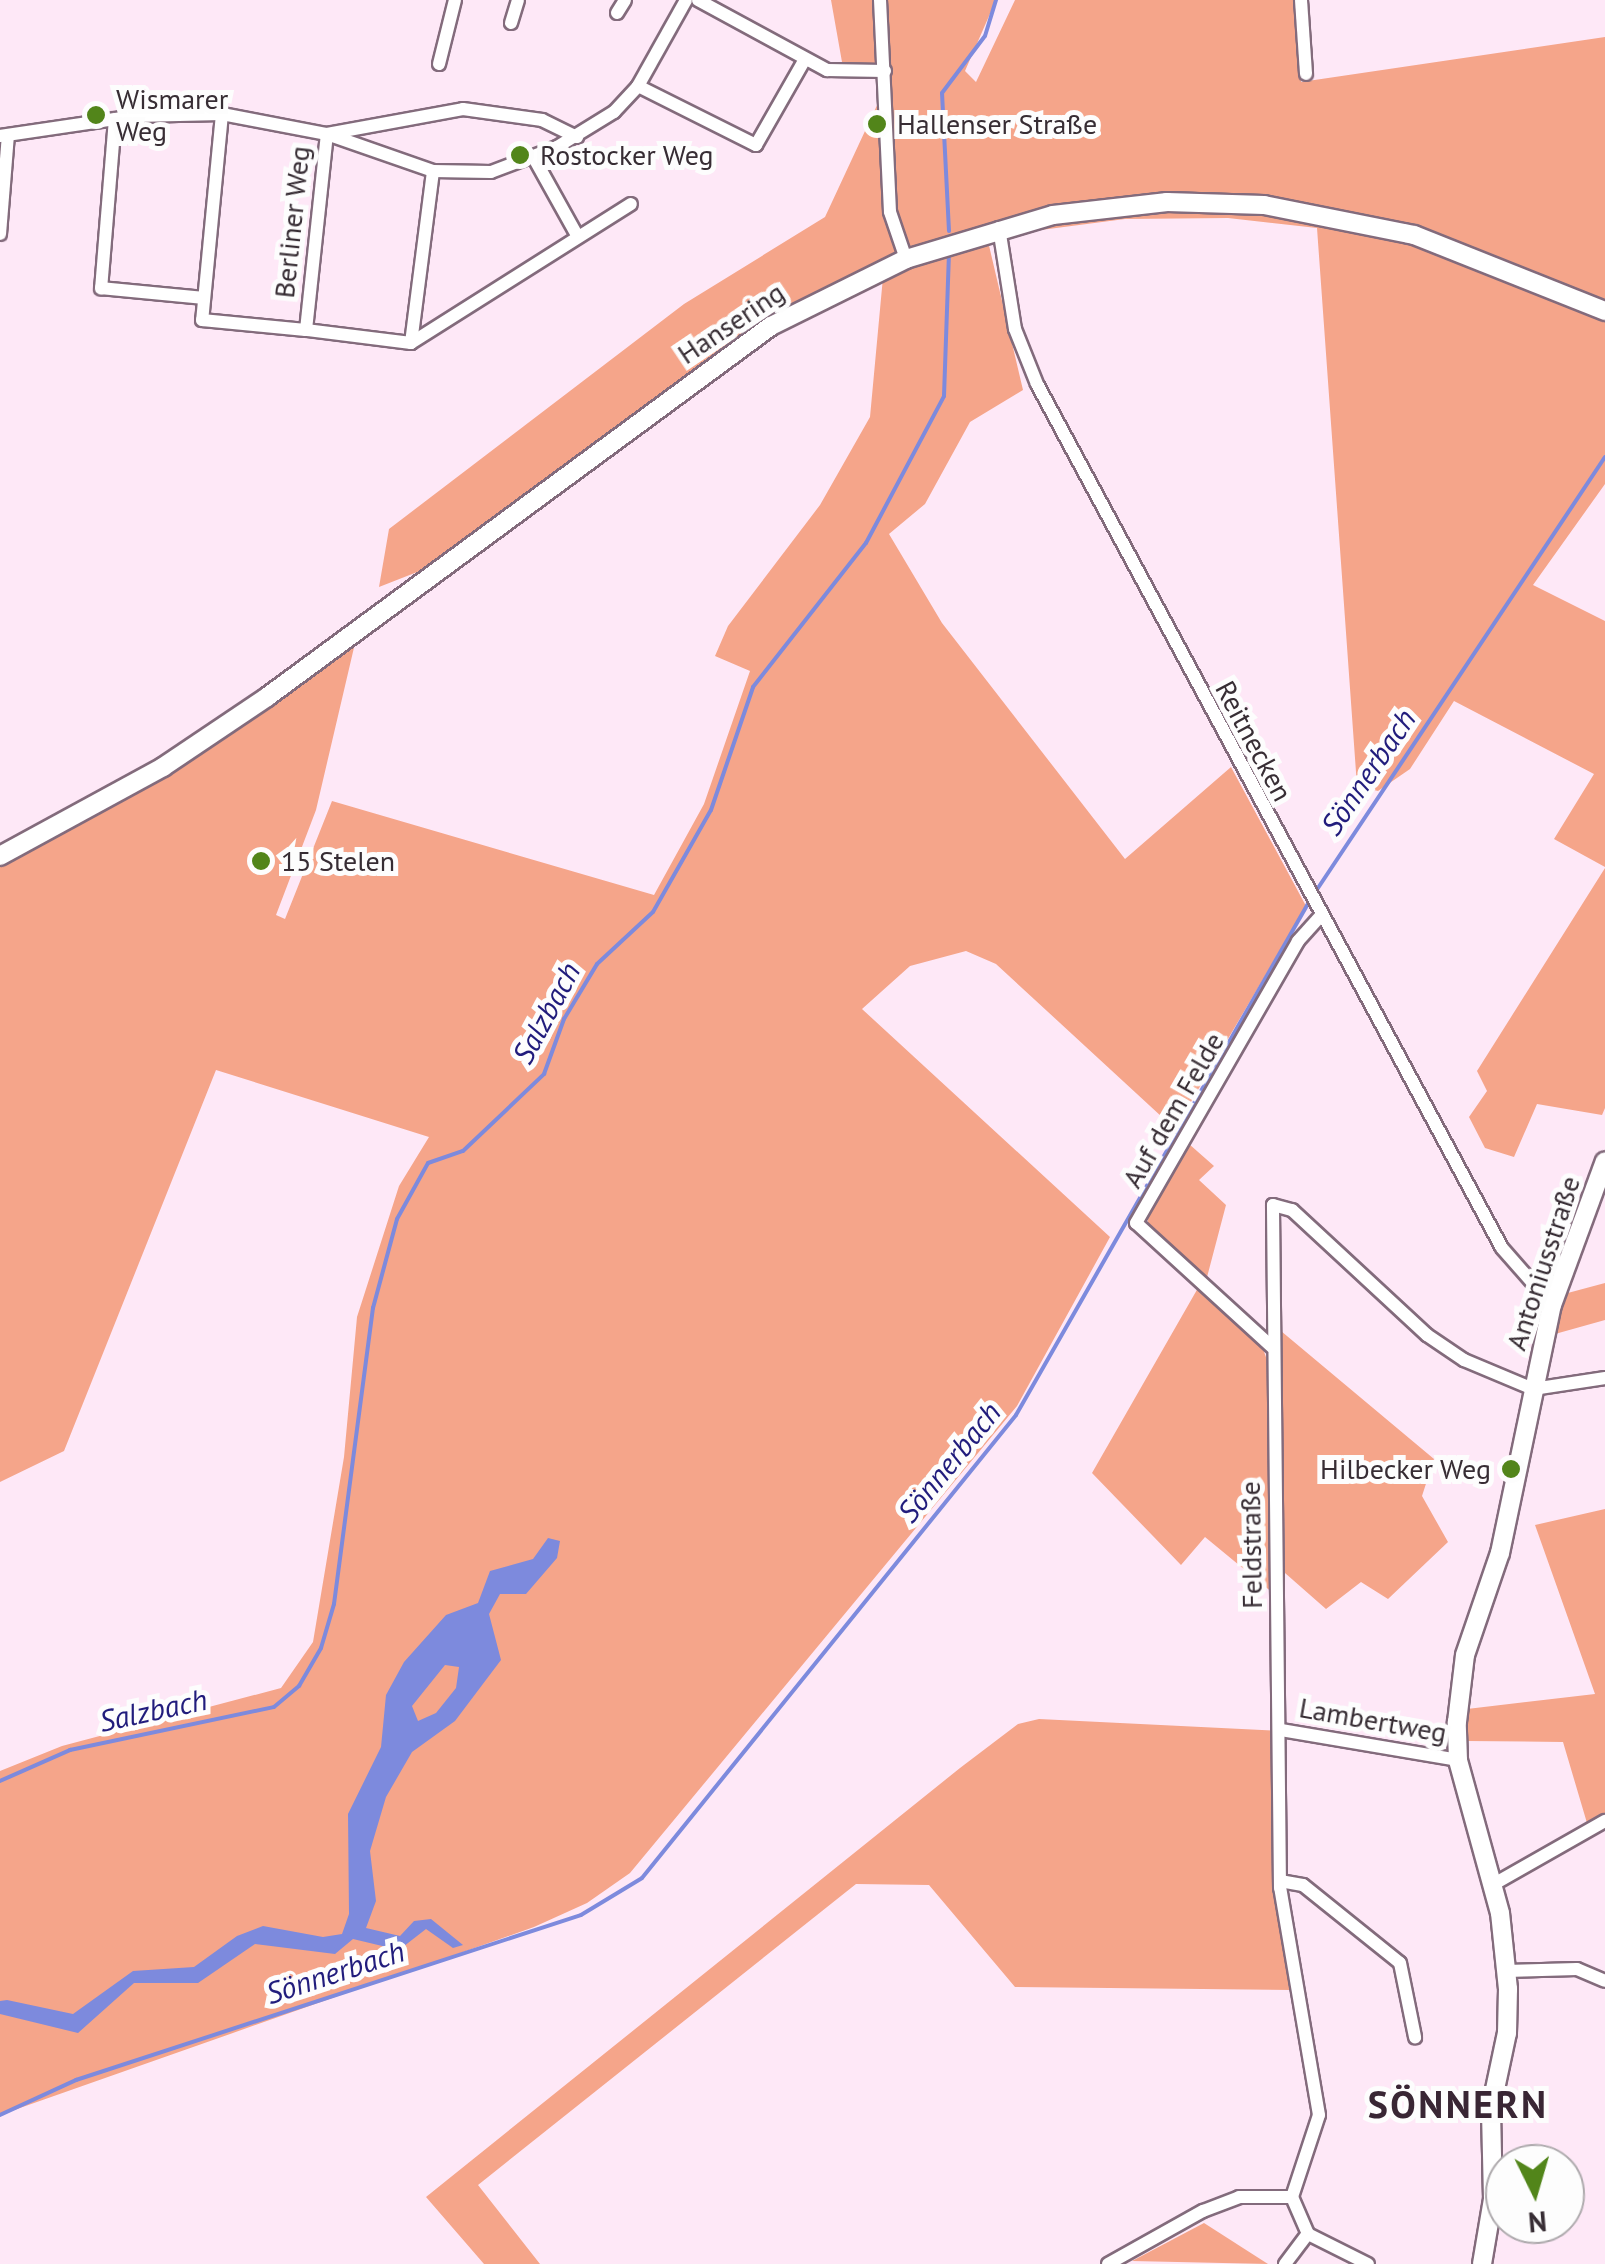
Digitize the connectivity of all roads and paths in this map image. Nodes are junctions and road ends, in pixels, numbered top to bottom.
1 (455, 0) edge
2 (518, 0) edge
3 (624, 0) edge
4 (686, 0) edge
5 (698, 0) edge
6 (880, 0) edge
7 (1301, 0) edge
8 (617, 13) dead end
9 (511, 23) dead end
10 (806, 58) junction
11 (439, 64) dead end
12 (885, 71) junction
13 (1306, 74) dead end
14 (638, 86) junction
15 (222, 114) junction
16 (114, 119) junction
17 (327, 134) junction
18 (4, 136) edge
19 (577, 137) junction
20 (534, 158) junction
21 (433, 171) junction
22 (630, 204) dead end
23 (999, 228) junction
24 (0, 234) edge
25 (578, 237) junction
26 (906, 259) junction
27 (204, 298) junction
28 (1605, 311) edge
29 (306, 330) junction
30 (412, 343) junction
31 (0, 856) edge
32 (1313, 907) junction
33 (1605, 1161) edge
34 (1552, 1305) junction
35 (1272, 1347) junction
36 (1605, 1378) edge
37 (1533, 1389) junction
38 (1281, 1730) junction
39 (1458, 1760) junction
40 (1605, 1821) edge
41 (1280, 1881) junction
42 (1494, 1884) junction
43 (1506, 1971) junction
44 (1605, 1981) edge
45 (1415, 2037) dead end
46 (1292, 2197) junction
47 (1308, 2234) junction
48 (1108, 2264) edge
49 (1285, 2264) edge
50 (1368, 2264) edge
51 (1482, 2264) edge

1 - 11 street
2 - 9 street
3 - 8 street
4 - 14 street
5 - 10 street
6 - 12 street
7 - 13 street
10 - 12 street
10 - 14 street
12 - 26 street
14 - 19 street
15 - 16 street
15 - 17 street
15 - 27 street
16 - 18 street
16 - 27 street
17 - 19 street
17 - 21 street
17 - 29 street, Berliner Weg
18 - 24 street
19 - 20 street
20 - 21 street
20 - 25 street
21 - 30 street
22 - 25 street
23 - 26 street, Hansering
23 - 28 street, Hansering
23 - 32 street, Reitnecken
25 - 30 street
26 - 31 street, Hansering
27 - 29 street
29 - 30 street, Berliner Weg
32 - 34 street, Reitnecken
32 - 35 street, Auf dem Felde
33 - 34 street, Antoniusstraße
34 - 37 street, Antoniusstraße
35 - 37 street, Feldstraße
35 - 38 street, Feldstraße
36 - 37 street
37 - 39 street, Antoniusstraße
38 - 39 street, Lambertweg
38 - 41 street, Feldstraße
39 - 42 street, Antoniusstraße
40 - 42 street
41 - 45 street
41 - 46 street, Feldstraße
42 - 43 street, Antoniusstraße
43 - 44 street
43 - 51 street, Antoniusstraße
46 - 47 street
46 - 48 street
47 - 49 street
47 - 50 street

